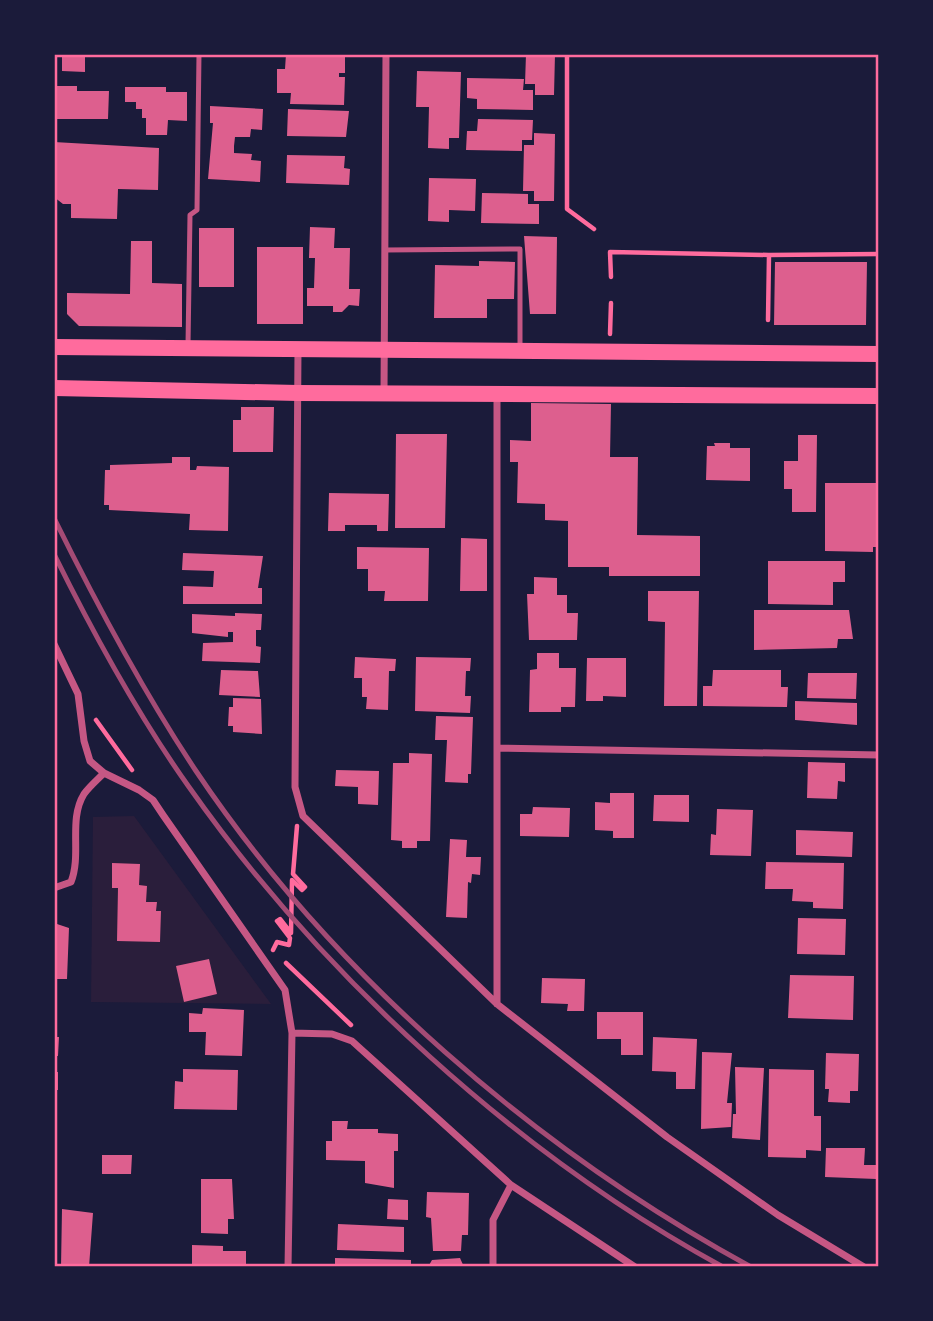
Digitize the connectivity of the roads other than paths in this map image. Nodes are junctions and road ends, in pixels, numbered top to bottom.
1 (199, 54) edge
2 (386, 54) edge
3 (385, 250) junction
4 (54, 347) edge
5 (188, 348) junction
6 (298, 348) junction
7 (385, 348) junction
8 (520, 350) junction
9 (879, 354) edge
10 (54, 388) edge
11 (298, 393) junction
12 (384, 393) junction
13 (497, 393) junction
14 (879, 397) edge
15 (54, 644) edge
16 (499, 748) junction
17 (879, 755) edge
18 (104, 773) junction
19 (54, 888) edge
20 (498, 1004) junction
21 (292, 1033) junction
22 (510, 1185) junction
23 (288, 1267) edge
24 (493, 1267) edge
25 (635, 1267) edge
26 (864, 1267) edge

1 - 5 lane
2 - 3 street
3 - 7 street
3 - 8 lane
4 - 5 main road
5 - 6 main road
6 - 7 main road
6 - 11 street
7 - 8 main road
7 - 12 street
8 - 9 main road
10 - 11 main road
11 - 12 main road
11 - 20 street
12 - 13 main road
13 - 14 main road
13 - 16 street
15 - 18 street
16 - 17 street
16 - 20 street
18 - 19 street
18 - 21 street
20 - 26 street
21 - 22 street
21 - 23 street
22 - 24 street
22 - 25 street

